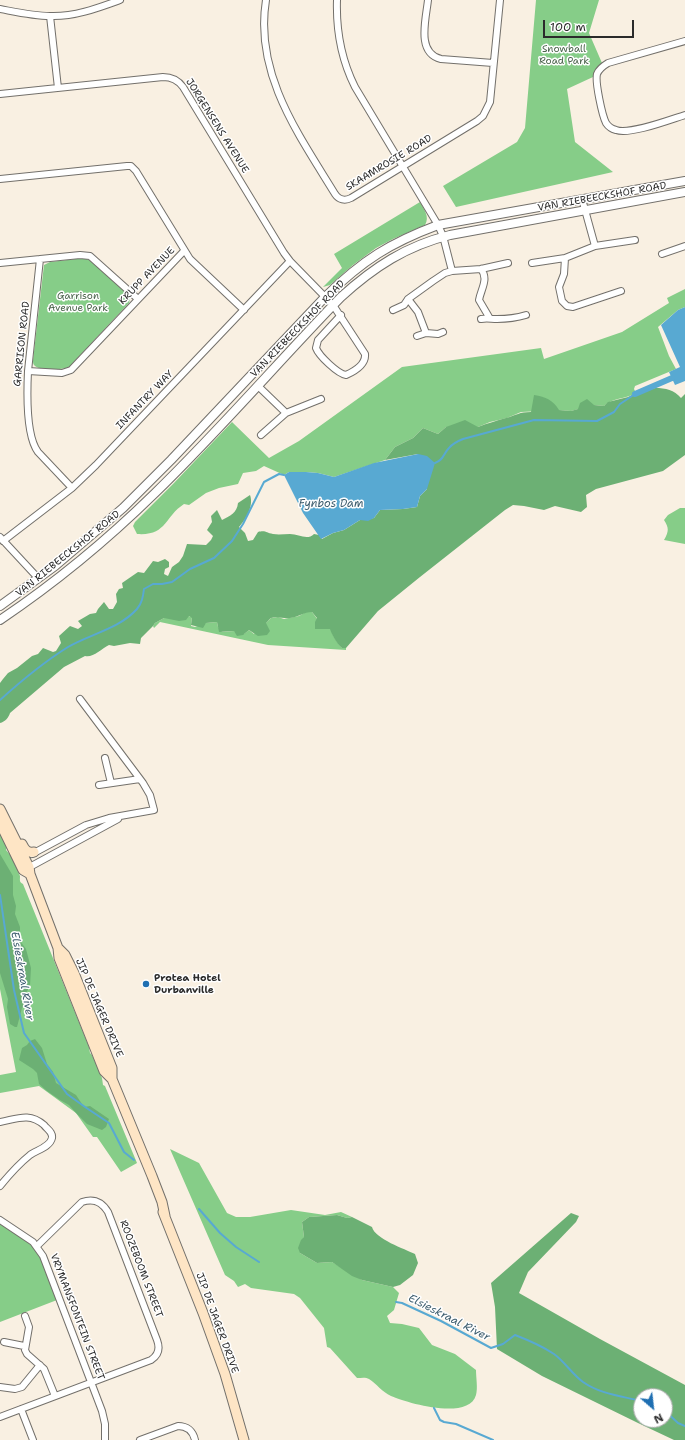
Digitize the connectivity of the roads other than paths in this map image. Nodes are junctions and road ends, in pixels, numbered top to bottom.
1 (120, 0) edge
2 (266, 0) edge
3 (337, 0) edge
4 (428, 0) edge
5 (500, 0) edge
6 (0, 9) edge
7 (50, 16) junction
8 (685, 42) edge
9 (493, 63) junction
10 (58, 88) junction
11 (0, 94) edge
12 (685, 115) edge
13 (403, 167) junction
14 (0, 179) edge
15 (685, 180) edge
16 (685, 192) edge
17 (582, 199) junction
18 (585, 210) junction
19 (438, 225) junction
20 (443, 236) junction
21 (635, 240) dead end
22 (595, 246) junction
23 (685, 246) edge
24 (184, 251) junction
25 (662, 254) dead end
26 (565, 258) junction
27 (40, 259) junction
28 (290, 261) junction
29 (0, 263) edge
30 (508, 263) dead end
31 (532, 263) dead end
32 (481, 269) junction
33 (452, 271) junction
34 (621, 291) dead end
35 (326, 296) junction
36 (408, 299) junction
37 (138, 300) junction
38 (333, 304) junction
39 (244, 310) junction
40 (393, 310) dead end
41 (341, 315) junction
42 (526, 315) dead end
43 (489, 317) junction
44 (480, 319) dead end
45 (443, 332) dead end
46 (426, 333) junction
47 (417, 336) dead end
48 (263, 363) junction
49 (28, 371) junction
50 (258, 386) junction
51 (240, 387) junction
52 (321, 399) dead end
53 (286, 413) junction
54 (261, 435) dead end
55 (72, 488) junction
56 (2, 539) edge
57 (38, 578) junction
58 (0, 606) edge
59 (0, 620) edge
60 (80, 699) dead end
61 (105, 758) dead end
62 (140, 779) junction
63 (111, 783) junction
64 (99, 785) dead end
65 (0, 802) edge
66 (0, 809) edge
67 (123, 816) junction
68 (0, 823) edge
69 (34, 852) junction
70 (21, 859) junction
71 (27, 870) junction
72 (0, 1122) edge
73 (0, 1185) edge
74 (0, 1220) edge
75 (37, 1246) junction
76 (25, 1316) dead end
77 (4, 1342) dead end
78 (24, 1346) junction
79 (40, 1365) junction
80 (92, 1382) junction
81 (0, 1387) edge
82 (54, 1396) junction
83 (21, 1409) junction
84 (0, 1417) edge
85 (33, 1440) edge
86 (105, 1440) edge
87 (140, 1440) edge
88 (195, 1440) edge
89 (244, 1440) edge

1 - 7 street
2 - 13 street, SKAAMROSIE ROAD
3 - 13 street
4 - 9 street
5 - 9 street, SKAAMROSIE ROAD
6 - 7 street
7 - 10 street
8 - 12 street
9 - 13 street, SKAAMROSIE ROAD
10 - 11 street, JORGENSENS AVENUE
10 - 28 street, JORGENSENS AVENUE
13 - 19 street
14 - 24 street
15 - 17 street, VAN RIEBEECKSHOF ROAD
16 - 18 street, VAN RIEBEECKSHOF ROAD
17 - 18 street
17 - 19 street, VAN RIEBEECKSHOF ROAD
18 - 20 street, VAN RIEBEECKSHOF ROAD
18 - 22 street
19 - 20 street
19 - 35 street, VAN RIEBEECKSHOF ROAD
20 - 33 street
20 - 38 street, VAN RIEBEECKSHOF ROAD
21 - 22 street
22 - 26 street
23 - 25 street
24 - 37 street, KRUPP AVENUE
24 - 39 street
26 - 31 street
26 - 34 street
27 - 29 street
27 - 37 street
27 - 49 street, GARRISON ROAD
28 - 35 street, JORGENSENS AVENUE
28 - 39 street, INFANTRY WAY
30 - 32 street
32 - 33 street
32 - 43 street
33 - 36 street
35 - 38 street, JORGENSENS AVENUE
35 - 48 street, VAN RIEBEECKSHOF ROAD
36 - 40 street
36 - 46 street
37 - 49 street, KRUPP AVENUE
38 - 41 street, JORGENSENS AVENUE
38 - 50 street, VAN RIEBEECKSHOF ROAD
39 - 55 street, INFANTRY WAY
41 - 41 street, JORGENSENS AVENUE
42 - 43 street
43 - 44 street
45 - 46 street
46 - 47 street
48 - 50 street
48 - 51 street, VAN RIEBEECKSHOF ROAD
49 - 55 street, GARRISON ROAD
50 - 51 street
50 - 53 street
50 - 59 street, VAN RIEBEECKSHOF ROAD
51 - 57 street, VAN RIEBEECKSHOF ROAD
52 - 53 street
53 - 54 street
55 - 56 street, INFANTRY WAY
56 - 57 street
57 - 58 street, VAN RIEBEECKSHOF ROAD
60 - 62 street
61 - 63 street
62 - 63 street
62 - 67 street
63 - 64 street
65 - 69 main road
66 - 70 main road, JIP DE JAGER DRIVE
67 - 69 street
67 - 71 street
68 - 70 main road, JIP DE JAGER DRIVE
69 - 70 street
70 - 71 main road, JIP DE JAGER DRIVE
71 - 89 main road, JIP DE JAGER DRIVE
72 - 73 street
74 - 75 street, VRYMANSFONTEIN STREET
75 - 80 street, VRYMANSFONTEIN STREET
75 - 80 street, ROOZEBOOM STREET
76 - 78 street
77 - 78 street
78 - 79 street
79 - 81 street
79 - 82 street
80 - 82 street
80 - 86 street, VRYMANSFONTEIN STREET
82 - 83 street
83 - 84 street
83 - 85 street
87 - 88 street

